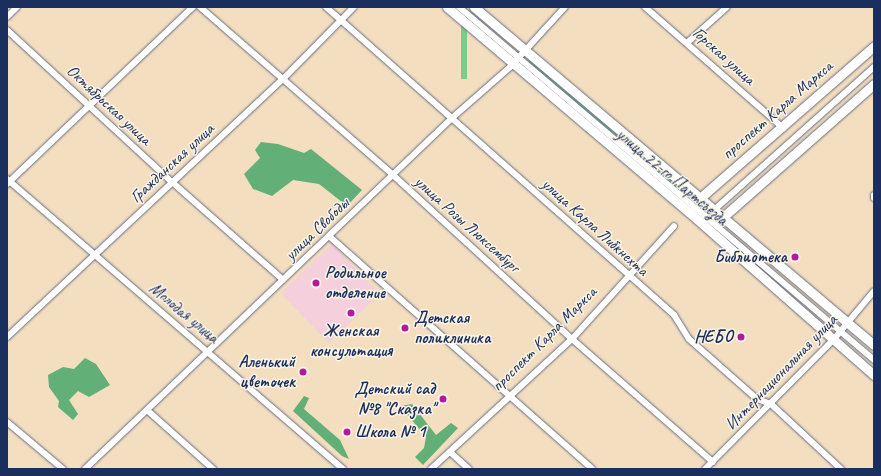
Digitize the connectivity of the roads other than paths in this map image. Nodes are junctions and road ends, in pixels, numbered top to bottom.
1 (17, 7) edge
2 (192, 7) edge
3 (200, 7) edge
4 (326, 7) edge
5 (354, 7) edge
6 (446, 7) edge
7 (459, 7) edge
8 (474, 7) edge
9 (565, 7) edge
10 (645, 7) edge
11 (727, 7) edge
12 (7, 17) edge
13 (341, 19) junction
14 (7, 30) edge
15 (688, 42) junction
16 (874, 46) edge
17 (525, 50) junction
18 (516, 61) junction
19 (874, 67) edge
20 (283, 79) junction
21 (874, 84) edge
22 (88, 105) junction
23 (452, 118) junction
24 (783, 128) junction
25 (392, 175) junction
26 (8, 181) edge
27 (172, 182) junction
28 (700, 198) junction
29 (714, 210) junction
30 (723, 217) junction
31 (674, 226) dead end
32 (329, 236) junction
33 (94, 254) junction
34 (628, 276) junction
35 (283, 280) junction
36 (874, 291) edge
37 (847, 323) junction
38 (840, 332) junction
39 (7, 337) edge
40 (572, 339) junction
41 (834, 339) junction
42 (874, 345) edge
43 (208, 352) junction
44 (874, 360) edge
45 (874, 375) edge
46 (511, 396) junction
47 (771, 404) junction
48 (147, 410) junction
49 (7, 422) edge
50 (450, 452) junction
51 (713, 462) junction
52 (63, 469) edge
53 (85, 469) edge
54 (213, 469) edge
55 (343, 469) edge
56 (431, 469) edge
57 (469, 469) edge
58 (592, 469) edge
59 (705, 469) edge
60 (841, 469) edge

1 - 12 street
2 - 22 street
3 - 20 street, улица Розы Люксембург
4 - 13 street, улица Карла Либкнехта
5 - 13 street, Гражданская улица
6 - 18 main road, улица 22-го Партсъезда
7 - 18 street
8 - 17 main road, улица 22-го Партсъезда
9 - 17 street, улица Свободы
10 - 15 street, Горская улица
11 - 15 street
13 - 20 street, Гражданская улица
13 - 23 street, улица Карла Либкнехта
14 - 22 street, Октябрьская улица
15 - 24 street, Горская улица
16 - 24 main road, проспект Карла Маркса
17 - 18 street, улица Свободы
17 - 28 main road, улица 22-го Партсъезда
18 - 23 street, улица Свободы
18 - 38 street
18 - 41 main road, улица 22-го Партсъезда
19 - 29 street, проспект Карла Маркса
20 - 25 street, улица Розы Люксембург
20 - 27 street, Гражданская улица
21 - 30 main road
22 - 26 street
22 - 27 street, Октябрьская улица
23 - 25 street, улица Свободы
23 - 34 street, улица Карла Либкнехта
24 - 28 main road, проспект Карла Маркса
25 - 32 street, улица Свободы
25 - 40 street, улица Розы Люксембург
26 - 33 street, Молодая улица
27 - 33 street, Гражданская улица
27 - 35 street, Октябрьская улица
28 - 29 main road, улица 22-го Партсъезда
29 - 30 main road, улица 22-го Партсъезда
30 - 37 main road, улица 22-го Партсъезда
31 - 34 street, проспект Карла Маркса
32 - 35 street, улица Свободы
32 - 46 street
33 - 39 street, Гражданская улица
33 - 43 street, Молодая улица
34 - 40 street, проспект Карла Маркса
34 - 47 street, улица Карла Либкнехта
35 - 43 street, улица Свободы
36 - 37 street, Интернациональная улица
37 - 38 street, Интернациональная улица
37 - 42 main road, улица 22-го Партсъезда
38 - 41 street, Интернациональная улица
38 - 44 street
40 - 46 street, проспект Карла Маркса
40 - 51 street, улица Розы Люксембург
41 - 45 main road, улица 22-го Партсъезда
41 - 47 street, Интернациональная улица
43 - 48 street, улица Свободы
43 - 55 street, Молодая улица
46 - 50 street, проспект Карла Маркса
46 - 58 street
47 - 51 street, Интернациональная улица
47 - 60 street, улица Карла Либкнехта
48 - 53 street, улица Свободы
48 - 54 street
49 - 52 street
50 - 56 street, проспект Карла Маркса
50 - 57 street
51 - 59 street, Интернациональная улица

